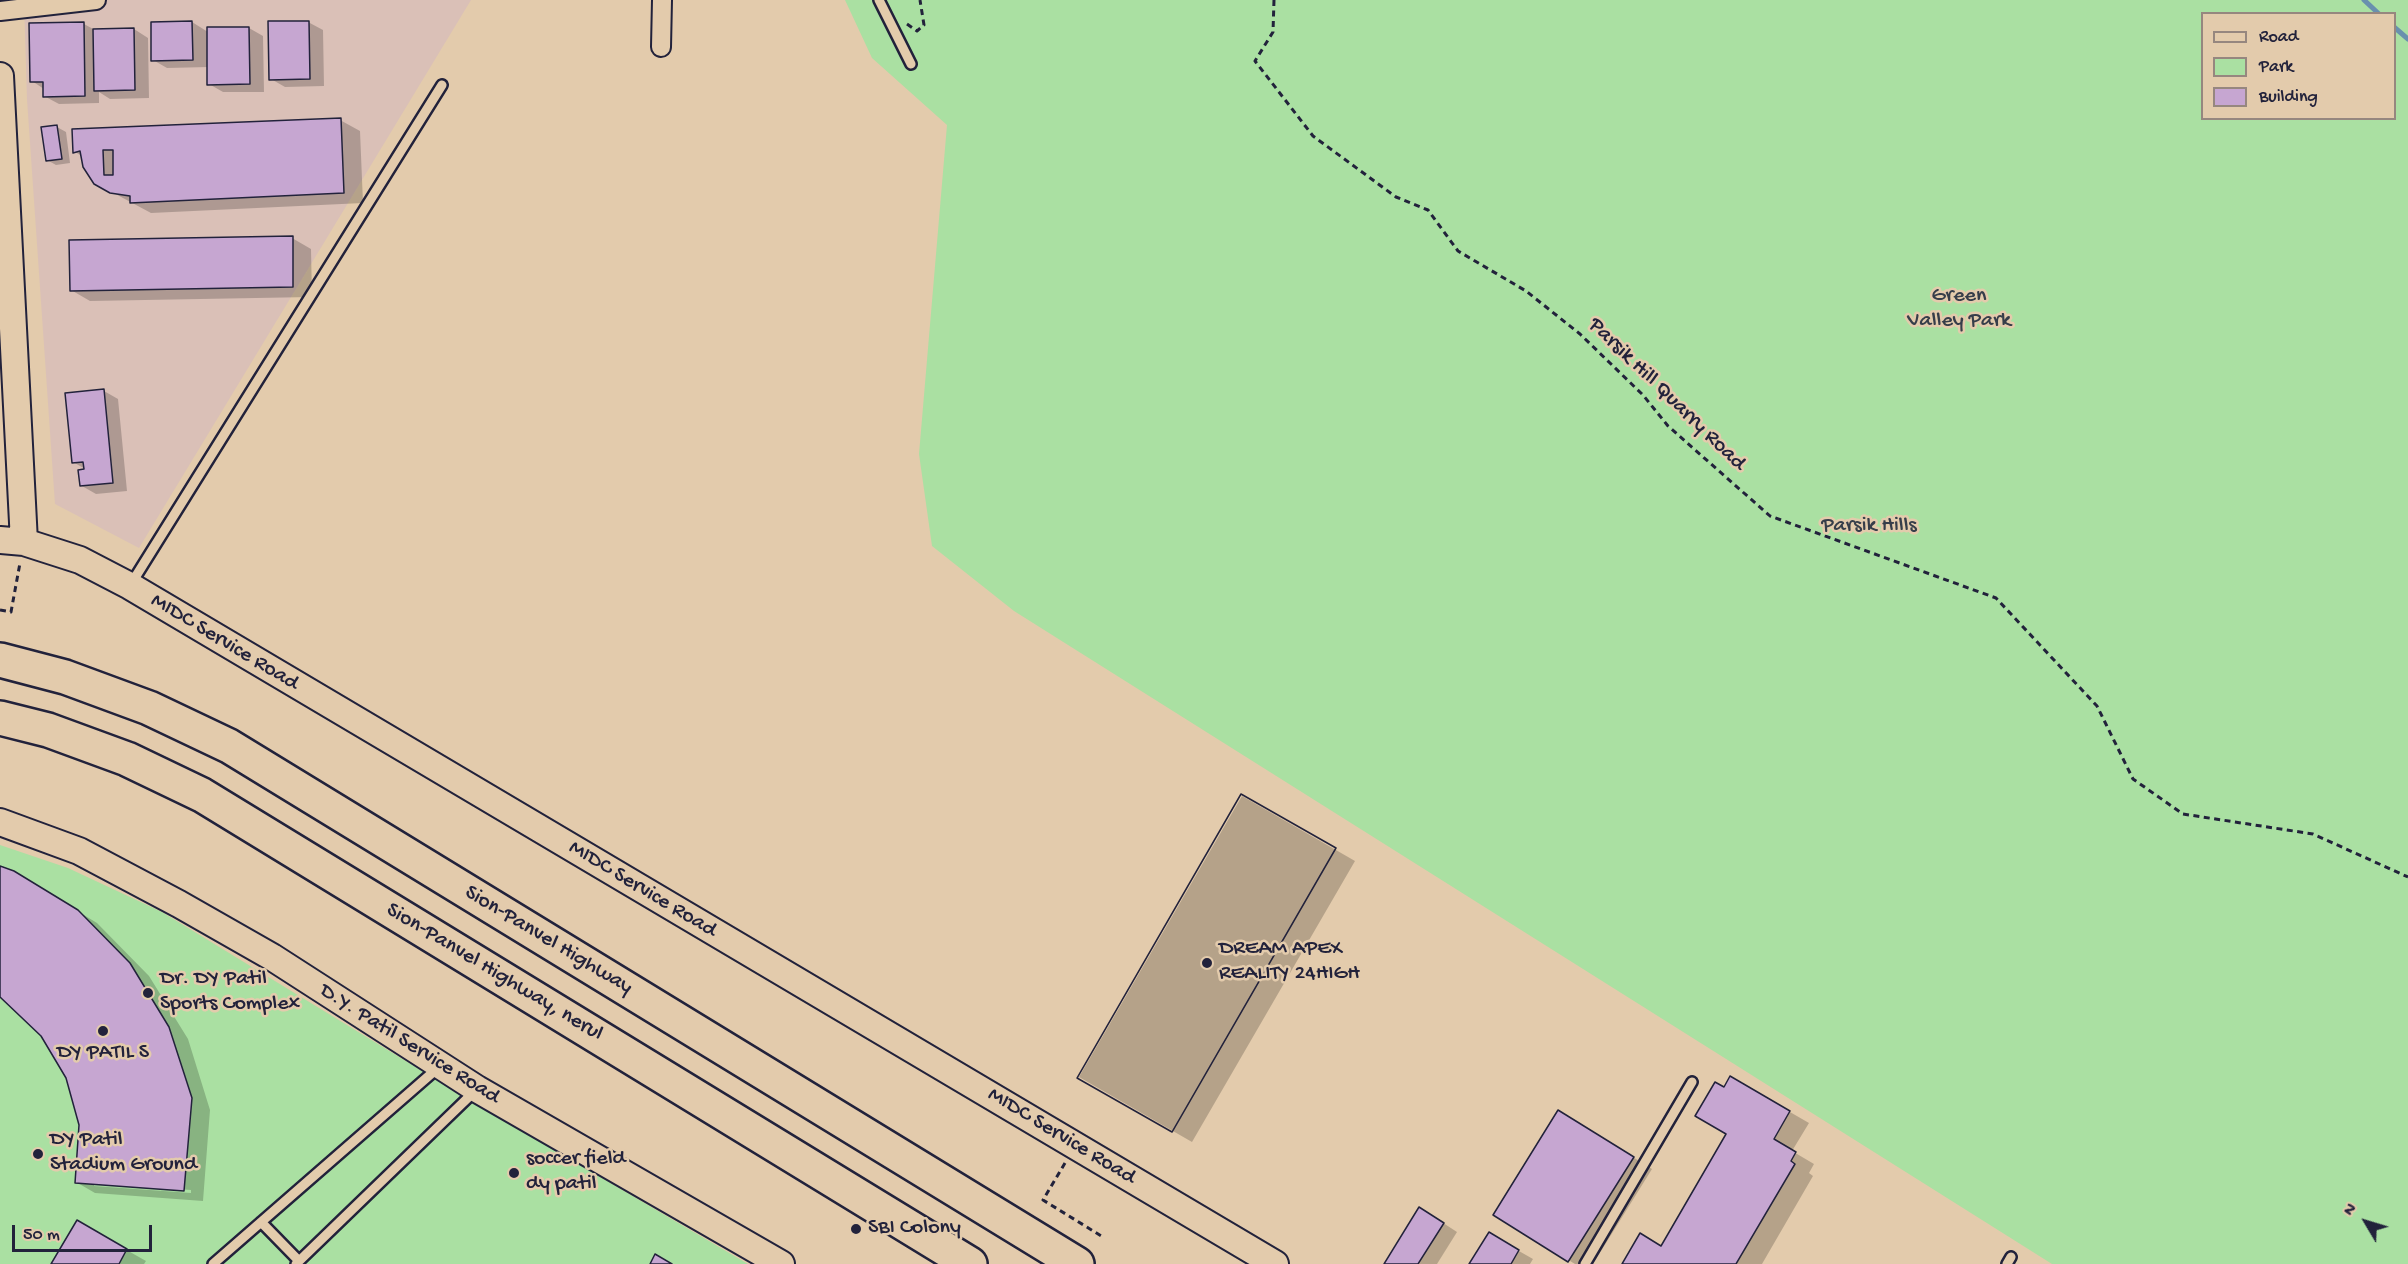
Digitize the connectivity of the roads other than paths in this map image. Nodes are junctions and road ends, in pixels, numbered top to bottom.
1 (96, 0) edge
2 (662, 0) edge
3 (879, 0) edge
4 (0, 11) edge
5 (661, 47) dead end
6 (911, 64) dead end
7 (0, 76) edge
8 (442, 85) dead end
9 (12, 541) edge
10 (130, 586) junction
11 (0, 660) edge
12 (0, 718) edge
13 (0, 822) edge
14 (441, 1066) junction
15 (1692, 1082) dead end
16 (477, 1089) junction
17 (261, 1222) junction
18 (298, 1262) edge
19 (213, 1264) edge
20 (781, 1264) edge
21 (970, 1264) edge
22 (1077, 1264) edge
23 (1275, 1264) edge
24 (1585, 1264) edge

1 - 4 street
2 - 5 street
3 - 6 lane
7 - 9 street
8 - 10 lane
9 - 10 street, MIDC Service Road
10 - 23 street, MIDC Service Road
11 - 22 highway, Sion-Panvel Highway
12 - 21 highway, Sion-Panvel Highway, nerul
13 - 14 street, D.Y. Patil Service Road
14 - 16 street, D.Y. Patil Service Road
14 - 17 lane
15 - 24 lane
16 - 18 lane
16 - 20 street, D.Y. Patil Service Road
17 - 18 lane
17 - 19 lane

